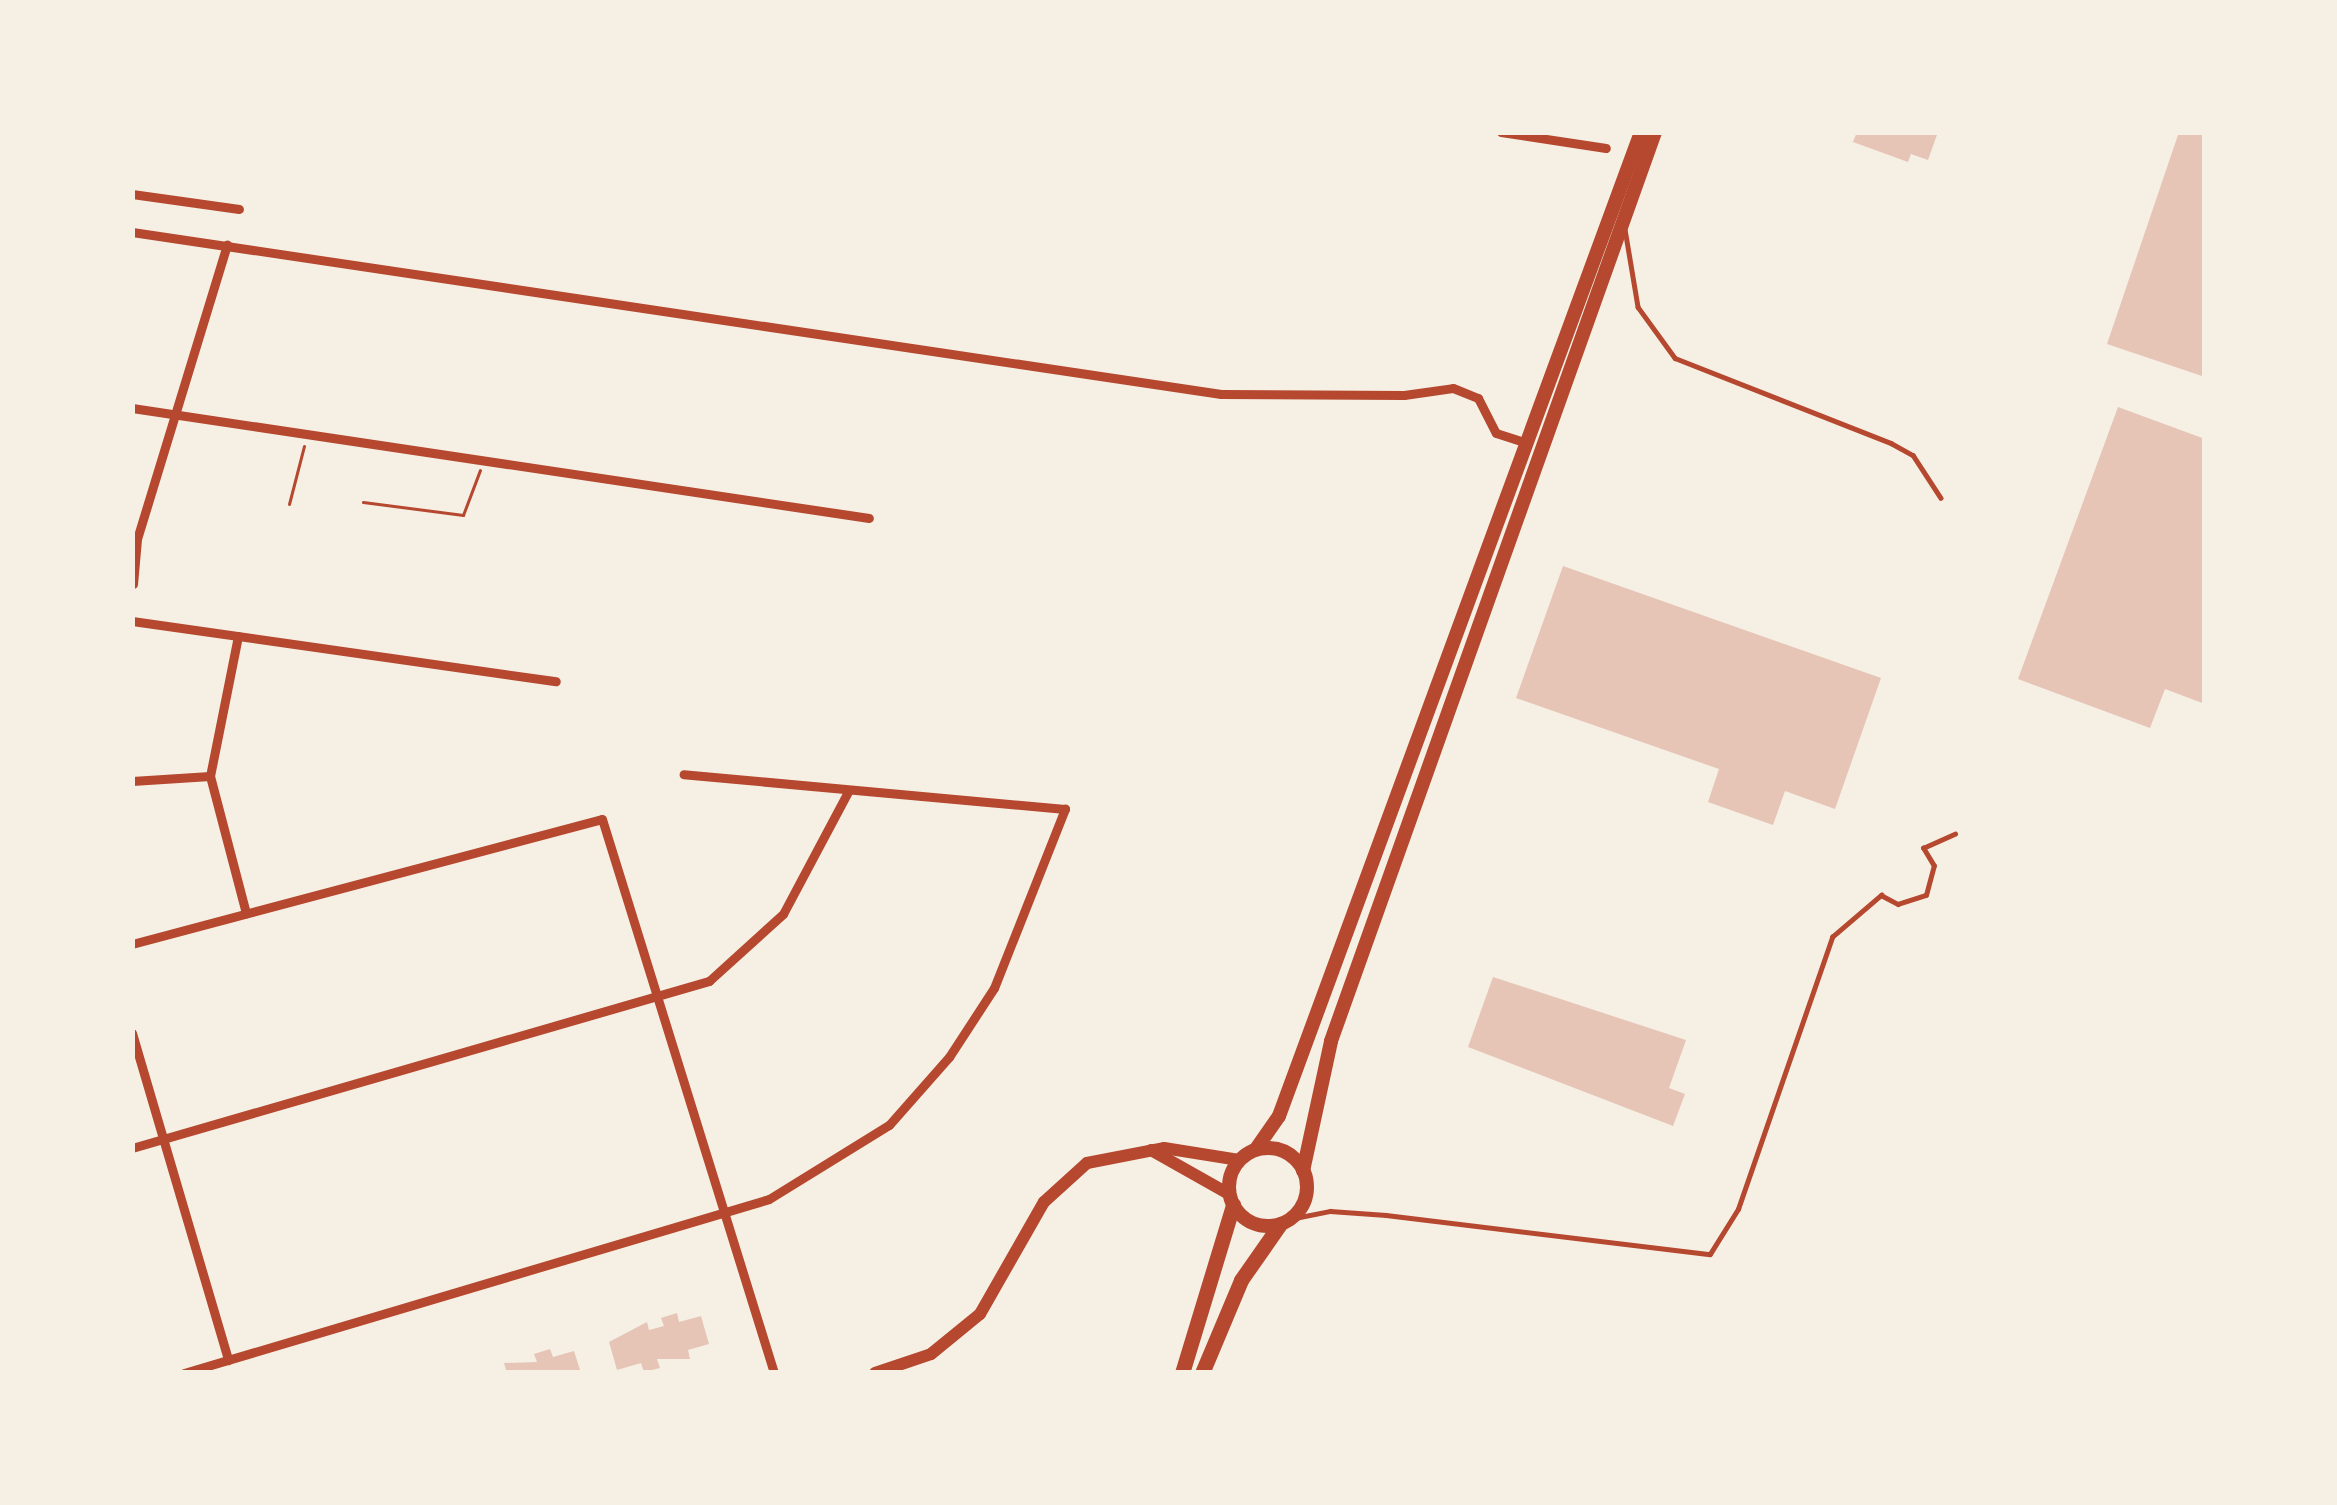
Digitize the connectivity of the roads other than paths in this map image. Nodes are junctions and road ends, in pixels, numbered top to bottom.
1 (1501, 132) edge
2 (1641, 132) edge
3 (1655, 132) edge
4 (1606, 148) dead end
5 (132, 194) edge
6 (238, 209) dead end
7 (1623, 223) junction
8 (132, 232) edge
9 (227, 244) junction
10 (132, 408) edge
11 (175, 414) junction
12 (1531, 445) junction
13 (1941, 498) dead end
14 (869, 518) dead end
15 (133, 584) edge
16 (132, 621) edge
17 (238, 636) junction
18 (556, 681) dead end
19 (684, 774) dead end
20 (210, 776) junction
21 (132, 781) edge
22 (849, 790) junction
23 (1955, 833) dead end
24 (246, 913) junction
25 (132, 944) edge
26 (658, 1000) junction
27 (132, 1034) edge
28 (163, 1139) junction
29 (132, 1148) edge
30 (1150, 1150) junction
31 (1256, 1150) junction
32 (1239, 1160) junction
33 (1303, 1171) junction
34 (1231, 1200) junction
35 (725, 1214) junction
36 (1285, 1221) junction
37 (228, 1360) junction
38 (184, 1373) edge
39 (774, 1373) edge
40 (875, 1373) edge
41 (1182, 1373) edge
42 (1202, 1373) edge

1 - 4 street
2 - 12 main road
3 - 7 main road
5 - 6 street
7 - 13 lane
7 - 33 main road
8 - 9 street
9 - 11 street
9 - 12 street
10 - 11 street
11 - 14 street
11 - 15 street
12 - 31 main road
16 - 17 street
17 - 18 street
17 - 20 street
19 - 22 street
20 - 21 street
20 - 24 street
22 - 26 street
22 - 35 street
23 - 36 lane
24 - 25 street
24 - 26 street
26 - 28 street
26 - 35 street
27 - 28 street
28 - 29 street
28 - 37 street
30 - 32 main road
30 - 34 main road
30 - 40 main road
31 - 32 main road
31 - 33 main road
32 - 34 main road
33 - 36 main road
34 - 36 main road
34 - 41 highway
35 - 37 street
35 - 39 street
36 - 42 highway
37 - 38 street

